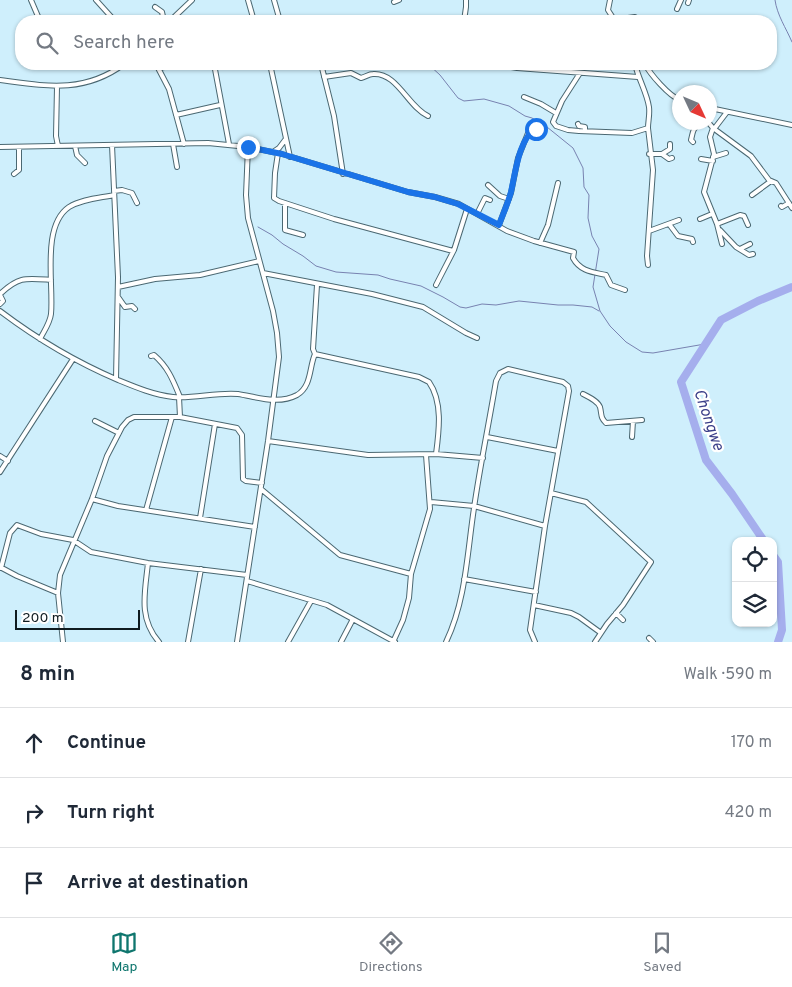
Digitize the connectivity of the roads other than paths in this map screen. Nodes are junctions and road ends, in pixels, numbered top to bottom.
1 (31, 0) edge
2 (96, 0) edge
3 (192, 0) edge
4 (248, 0) edge
5 (274, 0) edge
6 (466, 0) edge
7 (610, 0) edge
8 (681, 0) edge
9 (156, 7) dead end
10 (677, 9) dead end
11 (37, 15) edge
12 (110, 15) edge
13 (163, 15) edge
14 (176, 15) edge
15 (252, 15) edge
16 (278, 15) edge
17 (465, 15) edge
18 (612, 15) edge
19 (114, 70) edge
20 (160, 70) edge
21 (215, 70) edge
22 (271, 70) edge
23 (322, 70) edge
24 (554, 70) edge
25 (636, 70) edge
26 (648, 70) edge
27 (580, 73) junction
28 (324, 77) junction
29 (638, 77) junction
30 (0, 80) edge
31 (57, 87) junction
32 (524, 97) dead end
33 (672, 97) edge
34 (220, 105) junction
35 (717, 110) edge
36 (728, 112) junction
37 (556, 113) junction
38 (176, 115) junction
39 (428, 116) dead end
40 (578, 124) dead end
41 (717, 124) edge
42 (792, 125) edge
43 (538, 128) dead end
44 (648, 128) junction
45 (693, 130) edge
46 (712, 130) edge
47 (716, 130) edge
48 (584, 131) junction
49 (285, 140) junction
50 (693, 142) dead end
51 (173, 144) junction
52 (184, 144) junction
53 (229, 144) junction
54 (670, 144) dead end
55 (112, 145) junction
56 (58, 146) junction
57 (76, 146) junction
58 (0, 147) edge
59 (19, 147) junction
60 (248, 147) junction
61 (276, 153) junction
62 (726, 153) dead end
63 (650, 154) junction
64 (662, 154) junction
65 (290, 157) junction
66 (672, 158) dead end
67 (713, 159) junction
68 (701, 160) dead end
69 (84, 163) dead end
70 (177, 167) dead end
71 (14, 174) dead end
72 (342, 174) junction
73 (771, 181) junction
74 (558, 183) dead end
75 (488, 185) dead end
76 (114, 193) junction
77 (752, 195) dead end
78 (509, 199) junction
79 (490, 200) dead end
80 (789, 202) junction
81 (137, 203) dead end
82 (285, 203) junction
83 (780, 206) dead end
84 (792, 208) edge
85 (468, 209) junction
86 (477, 214) junction
87 (712, 214) junction
88 (700, 219) dead end
89 (679, 220) dead end
90 (669, 224) junction
91 (499, 225) junction
92 (717, 225) junction
93 (748, 225) dead end
94 (649, 231) junction
95 (303, 236) dead end
96 (540, 242) junction
97 (693, 242) dead end
98 (722, 244) dead end
99 (750, 244) dead end
100 (740, 249) junction
101 (453, 251) junction
102 (753, 254) dead end
103 (259, 261) junction
104 (648, 265) dead end
105 (263, 273) junction
106 (51, 280) junction
107 (317, 284) junction
108 (436, 285) dead end
109 (118, 287) junction
110 (624, 290) dead end
111 (0, 295) edge
112 (118, 297) junction
113 (0, 304) edge
114 (135, 309) dead end
115 (0, 311) edge
116 (477, 338) dead end
117 (40, 339) junction
118 (316, 354) junction
119 (151, 356) dead end
120 (73, 359) junction
121 (116, 379) junction
122 (583, 394) dead end
123 (180, 397) junction
124 (274, 401) junction
125 (172, 417) junction
126 (180, 417) junction
127 (642, 420) dead end
128 (95, 421) dead end
129 (632, 421) junction
130 (215, 424) junction
131 (119, 432) junction
132 (632, 436) dead end
133 (487, 438) junction
134 (268, 441) junction
135 (558, 450) junction
136 (436, 454) junction
137 (426, 455) junction
138 (0, 456) edge
139 (483, 458) junction
140 (8, 461) junction
141 (0, 472) edge
142 (262, 483) junction
143 (261, 489) junction
144 (550, 493) junction
145 (92, 499) junction
146 (430, 502) junction
147 (474, 506) junction
148 (146, 510) junction
149 (200, 518) junction
150 (545, 526) junction
151 (255, 527) junction
152 (73, 540) junction
153 (148, 562) junction
154 (0, 568) edge
155 (201, 569) junction
156 (411, 574) junction
157 (247, 575) junction
158 (464, 579) junction
159 (246, 581) junction
160 (536, 592) junction
161 (58, 593) junction
162 (311, 600) junction
163 (534, 605) junction
164 (616, 613) junction
165 (353, 620) junction
166 (623, 620) dead end
167 (601, 632) junction
168 (649, 638) dead end
169 (63, 642) edge
170 (159, 642) edge
171 (188, 642) edge
172 (237, 642) edge
173 (288, 642) edge
174 (341, 642) edge
175 (394, 642) edge
176 (446, 642) edge
177 (535, 642) edge
178 (595, 642) edge
179 (653, 642) edge

1 - 11 street
2 - 12 street
3 - 14 street
4 - 15 street
5 - 16 street
6 - 17 street
7 - 18 street
8 - 10 street
9 - 13 street
19 - 31 street
20 - 38 street
21 - 34 street
22 - 49 street
23 - 28 street
24 - 27 street
25 - 29 street
26 - 33 street
27 - 29 street
27 - 37 street
28 - 39 street
28 - 72 street
29 - 44 street
30 - 31 street
31 - 56 street
32 - 37 street
34 - 38 street
34 - 53 street
35 - 36 street
36 - 41 street
36 - 42 street
37 - 48 street
38 - 52 street
40 - 48 street
43 - 78 street
44 - 48 street
44 - 63 street
45 - 50 street
46 - 67 street
47 - 73 street
49 - 61 street
49 - 65 street
51 - 52 street
51 - 55 street
51 - 70 street
52 - 53 street
53 - 60 street
54 - 64 street
55 - 57 street
55 - 76 street
56 - 57 street
56 - 59 street
57 - 69 street
58 - 59 street
59 - 71 street
60 - 61 street
60 - 103 street
61 - 65 street
61 - 82 street
62 - 67 street
63 - 64 street
63 - 94 street
64 - 66 street
65 - 72 street
67 - 68 street
67 - 87 street
72 - 85 street
73 - 77 street
73 - 80 street
74 - 96 street
75 - 78 street
76 - 81 street
76 - 106 street
76 - 109 street
78 - 91 street
79 - 86 street
80 - 83 street
80 - 84 street
82 - 95 street
82 - 101 street
85 - 86 street
85 - 101 street
86 - 91 street
87 - 88 street
87 - 92 street
89 - 90 street
90 - 94 street
90 - 97 street
91 - 96 street
92 - 93 street
92 - 98 street
92 - 100 street
94 - 104 street
96 - 110 street
99 - 100 street
100 - 102 street
101 - 108 street
103 - 105 street
103 - 109 street
105 - 107 street
105 - 124 street
106 - 111 street
106 - 117 street
107 - 116 street
107 - 118 street
109 - 112 street
111 - 113 street
112 - 114 street
112 - 121 street
115 - 117 street
117 - 120 street
118 - 124 street
118 - 136 street
119 - 123 street
120 - 121 street
120 - 140 street
121 - 123 street
122 - 129 street
123 - 124 street
123 - 126 street
124 - 134 street
125 - 126 street
125 - 131 street
125 - 148 street
126 - 130 street
127 - 129 street
128 - 131 street
129 - 132 street
130 - 142 street
130 - 149 street
131 - 145 street
133 - 135 street
133 - 135 street
133 - 139 street
134 - 137 street
134 - 142 street
135 - 144 street
136 - 137 street
136 - 139 street
137 - 146 street
138 - 140 street
139 - 147 street
140 - 141 street
142 - 143 street
143 - 151 street
143 - 156 street
144 - 150 street
144 - 164 street
145 - 148 street
145 - 152 street
146 - 147 street
146 - 156 street
147 - 150 street
147 - 158 street
148 - 149 street
149 - 151 street
150 - 160 street
151 - 157 street
152 - 153 street
152 - 154 street
152 - 161 street
153 - 155 street
153 - 170 street
154 - 161 street
155 - 157 street
155 - 171 street
156 - 175 street
157 - 159 street
158 - 160 street
158 - 176 street
159 - 162 street
159 - 172 street
160 - 163 street
161 - 169 street
162 - 165 street
162 - 173 street
163 - 167 street
163 - 177 street
164 - 166 street
164 - 167 street
165 - 174 street
165 - 175 street
167 - 178 street
168 - 179 street

